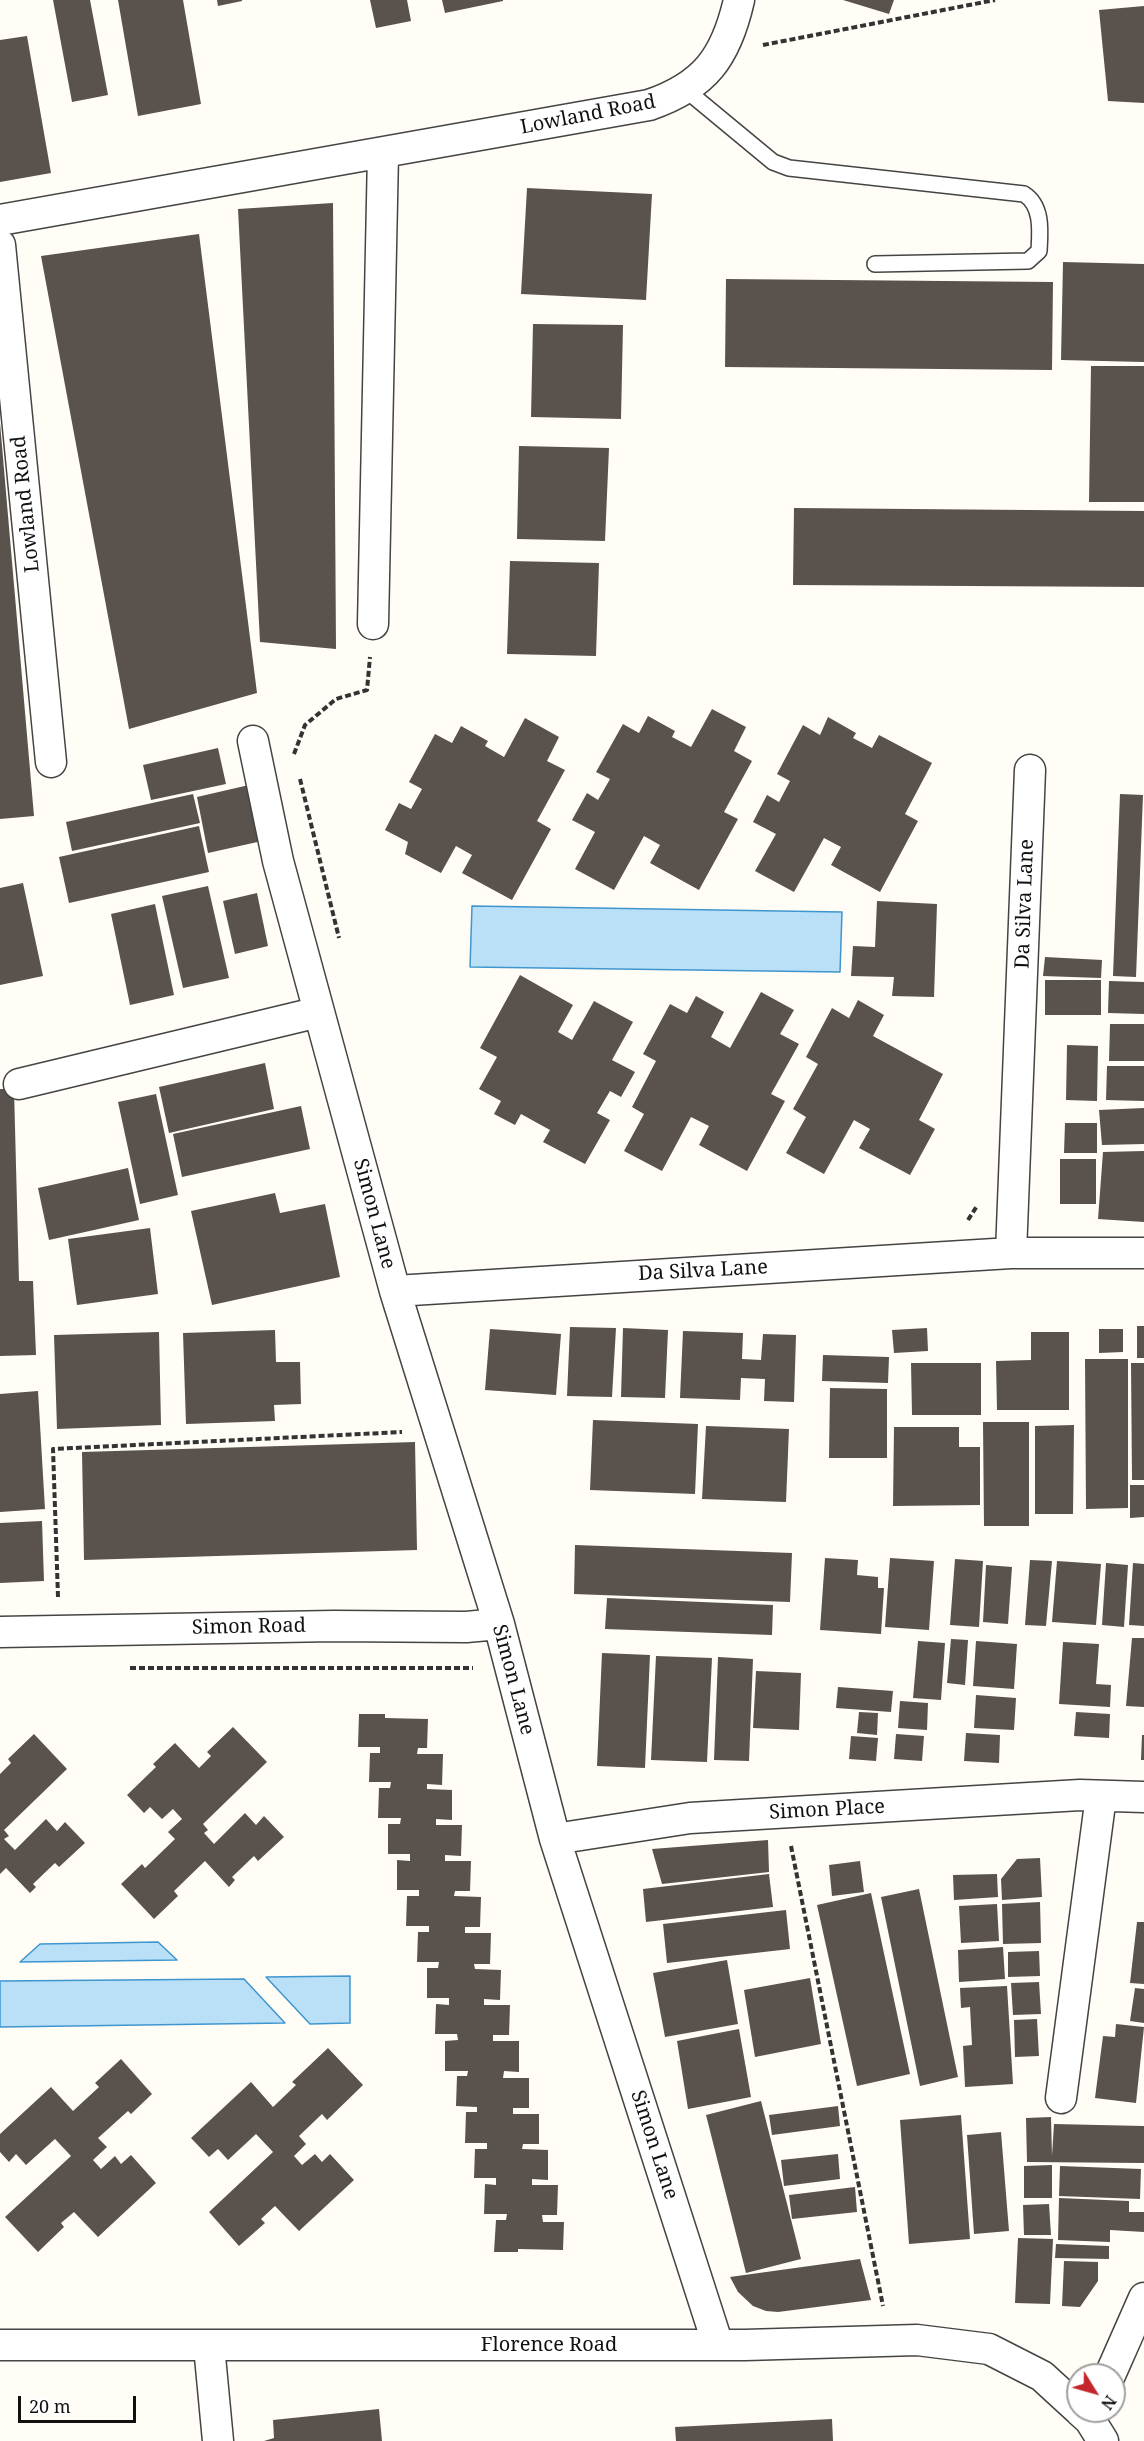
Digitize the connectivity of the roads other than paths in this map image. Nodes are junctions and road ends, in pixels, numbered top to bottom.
1 (739, 0) edge
2 (687, 90) junction
3 (382, 154) junction
4 (0, 220) edge
5 (0, 245) edge
6 (875, 264) dead end
7 (373, 624) road end
8 (253, 741) dead end
9 (51, 762) dead end
10 (1030, 770) dead end
11 (320, 1012) junction
12 (20, 1084) dead end
13 (1011, 1253) junction
14 (1144, 1253) edge
15 (395, 1291) junction
16 (499, 1624) junction
17 (0, 1632) edge
18 (1101, 1796) junction
19 (1144, 1797) edge
20 (555, 1839) junction
21 (1060, 2098) dead end
22 (1144, 2298) edge
23 (0, 2345) edge
24 (718, 2345) junction
25 (209, 2346) junction
26 (1115, 2363) edge
27 (1066, 2397) edge
28 (219, 2441) edge

1 - 2 street, Lowland Road
2 - 3 street, Lowland Road
2 - 6 lane
3 - 4 street, Lowland Road
3 - 7 street
5 - 9 street, Lowland Road
8 - 11 street, Simon Lane
10 - 13 street, Da Silva Lane
11 - 12 street
11 - 15 street, Simon Lane
13 - 14 street, Da Silva Lane
13 - 15 street, Da Silva Lane
15 - 16 street, Simon Lane
16 - 17 street, Simon Road
16 - 20 street, Simon Lane
18 - 19 street, Simon Place
18 - 20 street, Simon Place
18 - 21 street
20 - 24 street, Simon Lane
22 - 26 street
23 - 25 street, Florence Road
24 - 25 street, Florence Road
24 - 27 street, Florence Road
25 - 28 street

